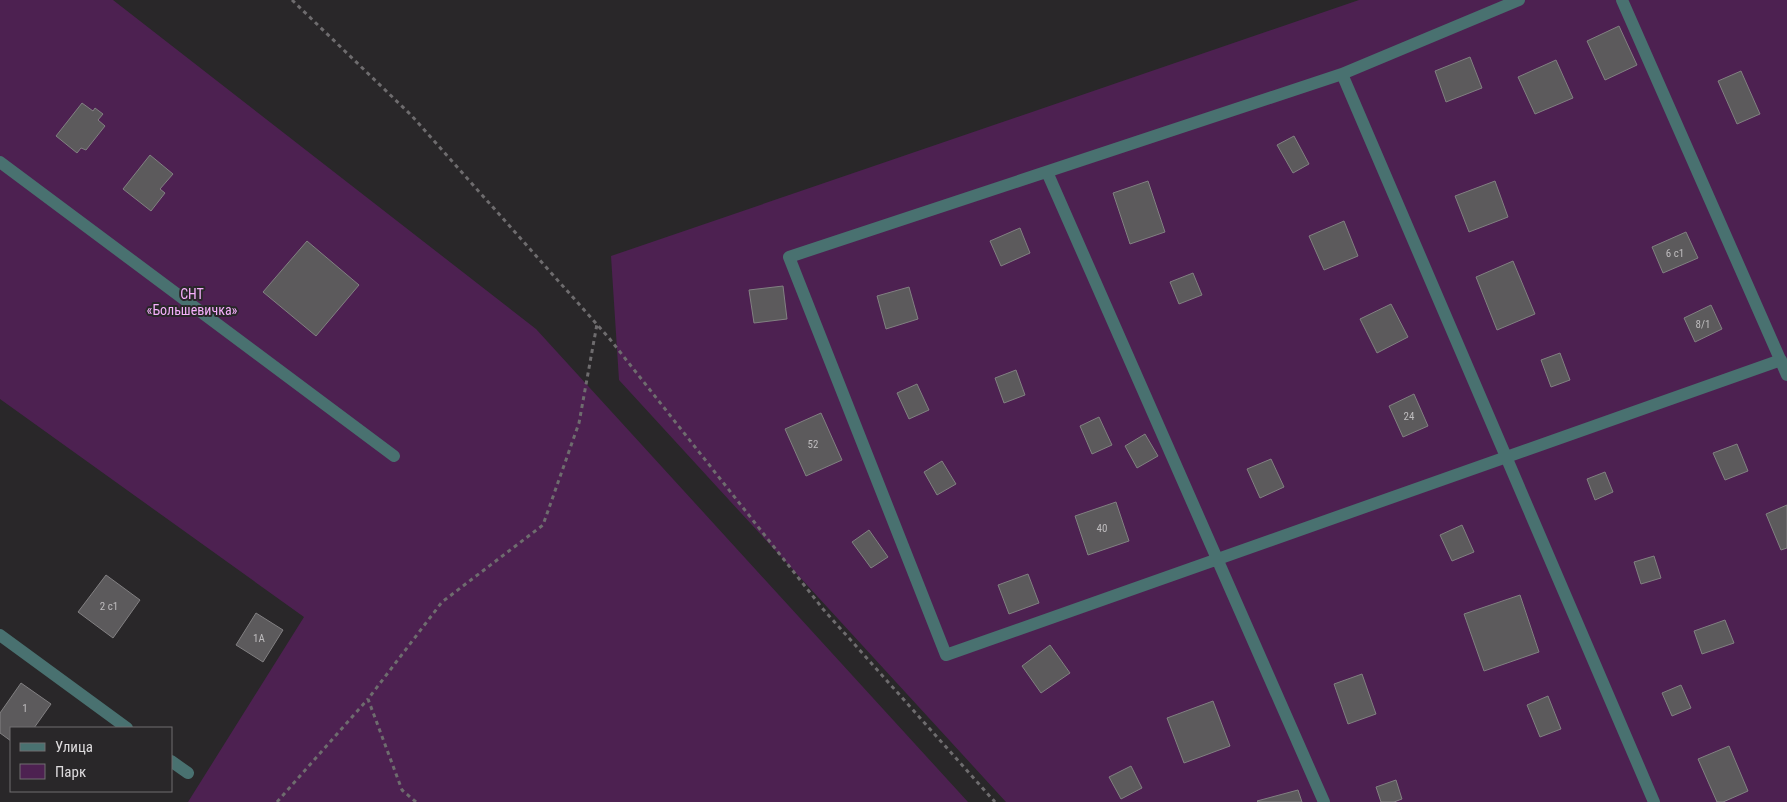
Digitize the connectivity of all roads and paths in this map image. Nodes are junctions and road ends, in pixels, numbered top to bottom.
1 (292, 0) edge
2 (1519, 0) edge
3 (1622, 0) edge
4 (1342, 74) junction
5 (0, 162) edge
6 (1047, 172) junction
7 (597, 324) junction
8 (1781, 360) junction
9 (1787, 375) edge
10 (394, 456) dead end
11 (1506, 457) junction
12 (1217, 559) junction
13 (0, 635) edge
14 (368, 698) junction
15 (126, 727) edge
16 (172, 762) edge
17 (188, 773) dead end
18 (277, 802) edge
19 (416, 802) edge
20 (995, 802) edge
21 (1324, 802) edge
22 (1654, 802) edge

1 - 7 path
2 - 4 lane
3 - 8 lane
4 - 6 lane
4 - 11 lane
5 - 10 lane
6 - 12 lane
6 - 12 lane
7 - 14 path
7 - 20 path
8 - 9 lane
8 - 11 lane
11 - 12 lane
11 - 22 lane
12 - 21 lane
13 - 15 lane
14 - 18 path
14 - 19 path
16 - 17 lane

